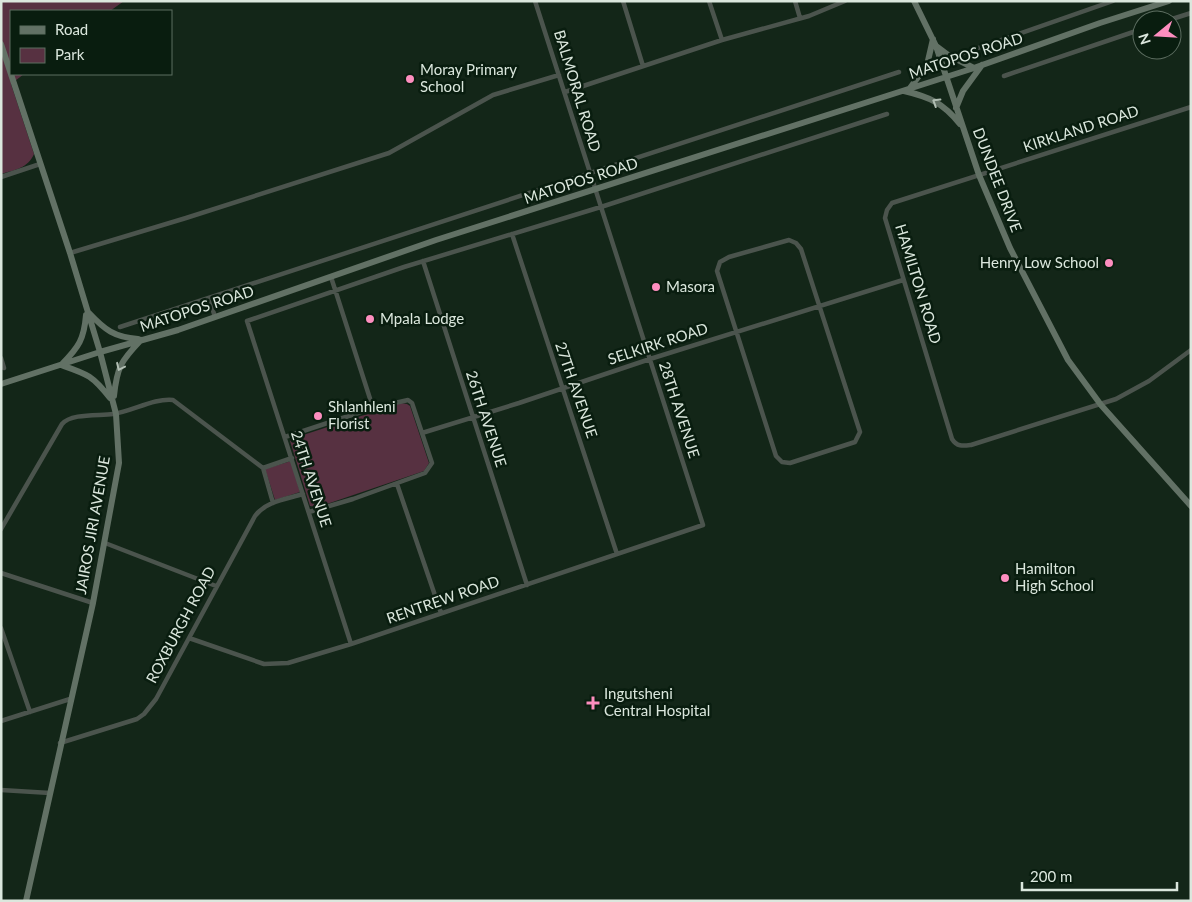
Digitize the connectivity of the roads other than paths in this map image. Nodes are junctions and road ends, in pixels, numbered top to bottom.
1 (535, 1) edge
2 (623, 1) edge
3 (709, 1) edge
4 (795, 1) edge
5 (845, 1) edge
6 (914, 1) edge
7 (1114, 1) edge
8 (1169, 1) edge
9 (800, 18) junction
10 (1132, 32) edge
11 (933, 38) junction
12 (722, 40) junction
13 (1, 44) edge
14 (936, 46) junction
15 (958, 55) dead end
16 (982, 65) junction
17 (643, 66) junction
18 (974, 68) junction
19 (10, 72) edge
20 (899, 72) dead end
21 (11, 75) edge
22 (559, 75) junction
23 (947, 76) junction
24 (1004, 76) dead end
25 (910, 88) junction
26 (902, 90) junction
27 (564, 92) junction
28 (1191, 107) edge
29 (956, 108) junction
30 (887, 114) dead end
31 (962, 127) junction
32 (40, 164) junction
33 (589, 173) junction
34 (978, 175) junction
35 (1, 177) edge
36 (594, 189) junction
37 (600, 207) junction
38 (512, 234) junction
39 (70, 253) junction
40 (423, 261) junction
41 (331, 278) junction
42 (903, 280) junction
43 (335, 291) junction
44 (209, 298) junction
45 (820, 305) junction
46 (87, 310) junction
47 (215, 317) junction
48 (120, 327) dead end
49 (736, 332) junction
50 (142, 339) junction
51 (1191, 350) edge
52 (100, 352) junction
53 (1, 358) edge
54 (650, 359) junction
55 (61, 365) junction
56 (4, 368) dead end
57 (1, 384) edge
58 (562, 389) junction
59 (113, 401) junction
60 (1101, 405) junction
61 (373, 408) junction
62 (116, 414) junction
63 (473, 418) junction
64 (422, 433) junction
65 (285, 437) junction
66 (292, 458) junction
67 (263, 468) junction
68 (397, 484) junction
69 (303, 494) junction
70 (273, 503) junction
71 (1191, 506) edge
72 (309, 512) junction
73 (703, 525) joint
74 (1, 529) edge
75 (104, 543) junction
76 (617, 554) junction
77 (1, 573) edge
78 (527, 585) junction
79 (216, 586) junction
80 (93, 603) junction
81 (441, 613) junction
82 (1, 628) edge
83 (189, 638) junction
84 (351, 644) junction
85 (70, 699) junction
86 (30, 712) junction
87 (1, 721) edge
88 (60, 743) junction
89 (1, 790) edge
90 (50, 793) junction
91 (26, 901) edge

1 - 22 street, BALMORAL ROAD
2 - 17 street
3 - 12 street
4 - 9 street
5 - 9 street
6 - 11 main road, DUNDEE DRIVE
7 - 15 street
8 - 16 main road, MATOPOS ROAD
9 - 12 street
10 - 24 street
11 - 14 main road, DUNDEE DRIVE
11 - 25 main road
12 - 17 street
13 - 19 main road, JAIROS JIRI AVENUE
14 - 18 main road
14 - 23 main road, DUNDEE DRIVE
16 - 18 main road, MATOPOS ROAD
16 - 29 main road
17 - 27 street
18 - 23 main road, MATOPOS ROAD
20 - 33 street
21 - 32 main road, JAIROS JIRI AVENUE
22 - 27 street, BALMORAL ROAD
22 - 39 street
23 - 25 main road, MATOPOS ROAD
23 - 29 main road, DUNDEE DRIVE
25 - 26 main road, MATOPOS ROAD
31 -> 26 main road
26 - 36 main road, MATOPOS ROAD
27 - 33 street, BALMORAL ROAD
28 - 34 street, KIRKLAND ROAD
29 - 31 main road, DUNDEE DRIVE
30 - 37 street
31 - 34 main road, DUNDEE DRIVE
32 - 35 street
32 - 39 main road, JAIROS JIRI AVENUE
33 - 36 street, BALMORAL ROAD
33 - 44 street
34 - 42 street, HAMILTON ROAD
34 - 60 main road, DUNDEE DRIVE
36 - 37 street, 28TH AVENUE
36 - 41 main road, MATOPOS ROAD
37 - 38 street
37 - 54 street, 28TH AVENUE
38 - 40 street
38 - 58 street, 27TH AVENUE
39 - 46 main road, JAIROS JIRI AVENUE
40 - 43 street
40 - 63 street, 26TH AVENUE
41 - 43 street
41 - 47 main road, MATOPOS ROAD
42 - 45 street, SELKIRK ROAD
42 - 60 street, HAMILTON ROAD
43 - 61 street
43 - 65 street, 24TH AVENUE
44 - 47 street
44 - 48 street
45 - 49 street, SELKIRK ROAD
45 - 49 street
45 - 49 street
46 - 50 main road
46 - 52 main road, JAIROS JIRI AVENUE
46 - 55 main road
47 - 50 main road, MATOPOS ROAD
49 - 54 street, SELKIRK ROAD
50 - 52 main road, MATOPOS ROAD
50 -> 59 main road
51 - 60 street
52 - 55 main road, MATOPOS ROAD
52 - 59 main road, JAIROS JIRI AVENUE
53 - 56 street
54 - 58 street, SELKIRK ROAD
54 - 73 street, 28TH AVENUE
55 - 57 main road, MATOPOS ROAD
55 - 59 main road
58 - 63 street, SELKIRK ROAD
58 - 76 street, 27TH AVENUE
59 - 62 main road, JAIROS JIRI AVENUE
60 - 71 main road, DUNDEE DRIVE
61 - 64 street
61 - 65 street
62 - 67 street
62 - 74 street
62 - 75 main road, JAIROS JIRI AVENUE
63 - 64 street, SELKIRK ROAD
63 - 78 street, 26TH AVENUE
64 - 68 street
65 - 66 street, 24TH AVENUE
66 - 67 street
66 - 69 street, 24TH AVENUE
67 - 70 street
68 - 72 street
68 - 81 street
69 - 70 street, ROXBURGH ROAD
69 - 72 street, 24TH AVENUE
70 - 79 street, ROXBURGH ROAD
72 - 84 street, 24TH AVENUE
73 - 76 street, RENTREW ROAD
75 - 79 street
75 - 80 main road, JAIROS JIRI AVENUE
76 - 78 street, RENTREW ROAD
77 - 80 street
78 - 81 street, RENTREW ROAD
79 - 83 street, ROXBURGH ROAD
80 - 85 main road, JAIROS JIRI AVENUE
81 - 84 street, RENTREW ROAD
82 - 86 street
83 - 84 street, RENTREW ROAD
83 - 88 street, ROXBURGH ROAD
85 - 86 street
85 - 88 main road, JAIROS JIRI AVENUE
86 - 87 street
88 - 90 main road, JAIROS JIRI AVENUE
89 - 90 street
90 - 91 main road, JAIROS JIRI AVENUE

